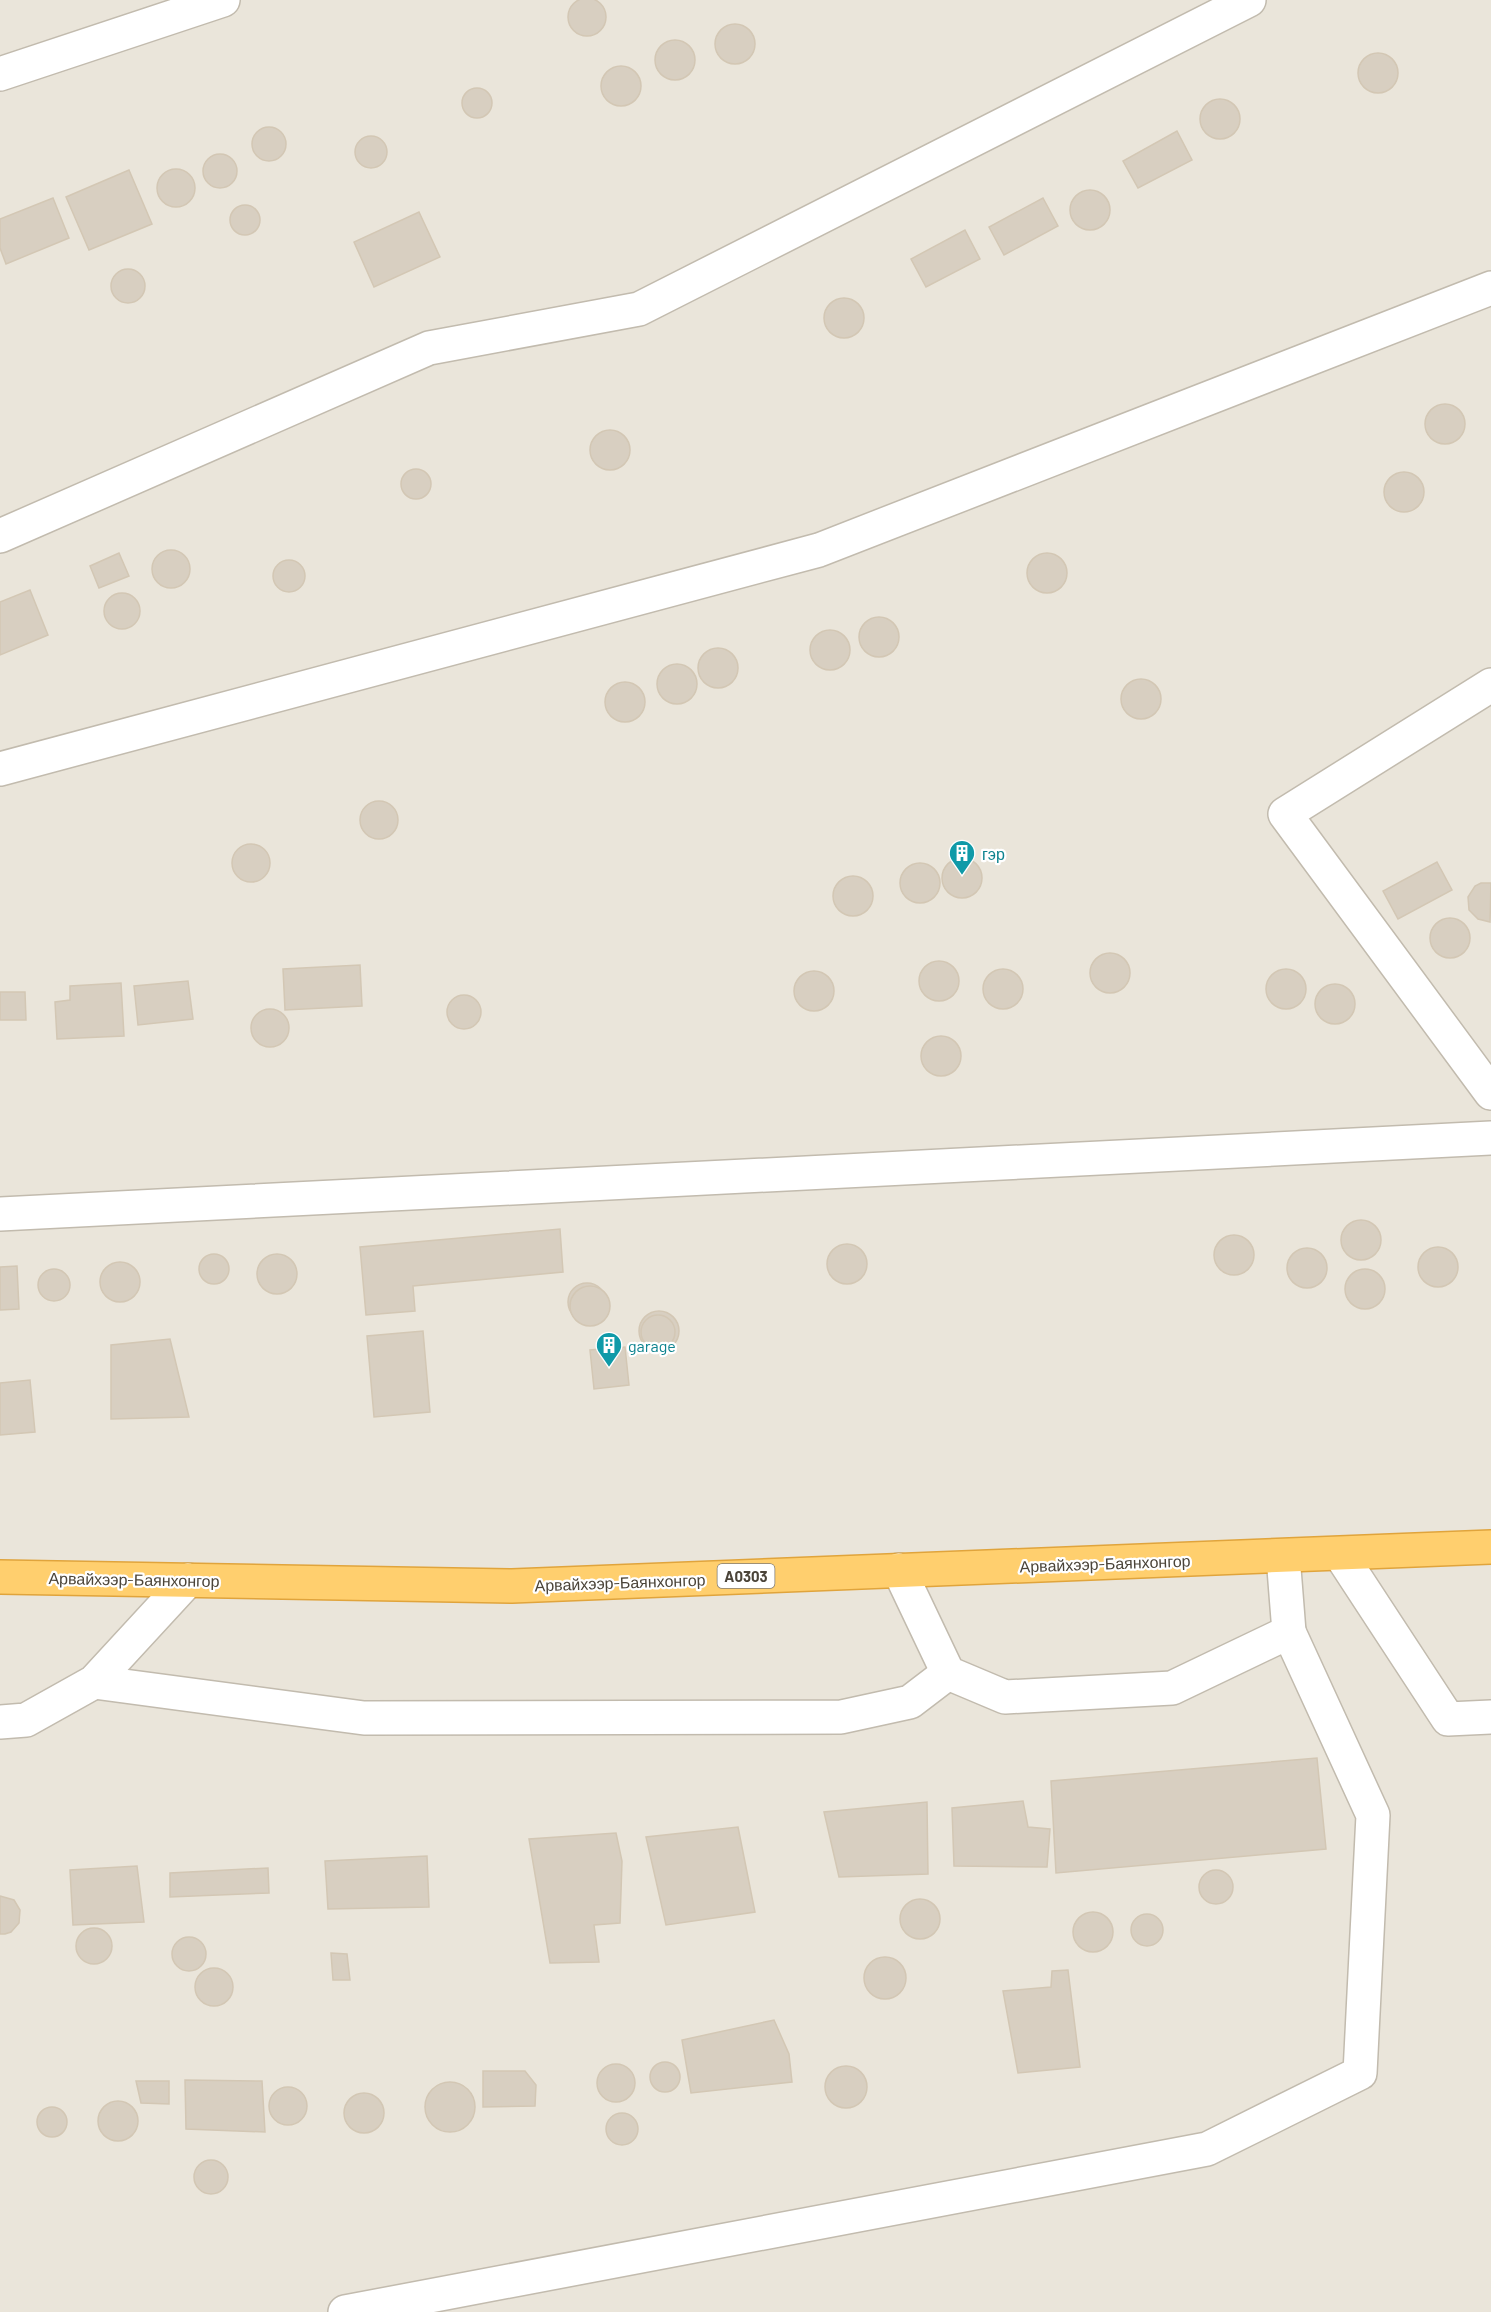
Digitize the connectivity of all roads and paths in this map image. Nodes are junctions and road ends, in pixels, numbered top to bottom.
1 (223, 0) edge
2 (1249, 0) edge
3 (0, 74) edge
4 (1491, 288) edge
5 (0, 536) edge
6 (1491, 685) edge
7 (0, 769) edge
8 (1491, 1094) edge
9 (1491, 1138) edge
10 (0, 1214) edge
11 (1491, 1547) edge
12 (1340, 1554) junction
13 (1282, 1557) junction
14 (898, 1570) junction
15 (0, 1577) edge
16 (188, 1580) junction
17 (1289, 1632) junction
18 (948, 1673) junction
19 (94, 1682) junction
20 (1491, 1717) edge
21 (0, 1722) edge
22 (345, 2312) edge

1 - 3 street
2 - 5 street
4 - 7 street
6 - 8 street
9 - 10 street
11 - 12 highway, Арвайхээр-Баянхонгор / A0303
12 - 13 highway, Арвайхээр-Баянхонгор / A0303
12 - 20 street
13 - 14 highway, Арвайхээр-Баянхонгор / A0303
13 - 17 street
14 - 16 highway, Арвайхээр-Баянхонгор / A0303
14 - 18 street
15 - 16 highway, Арвайхээр-Баянхонгор / A0303
16 - 19 street
17 - 18 street
17 - 22 street
18 - 19 street
19 - 21 street

